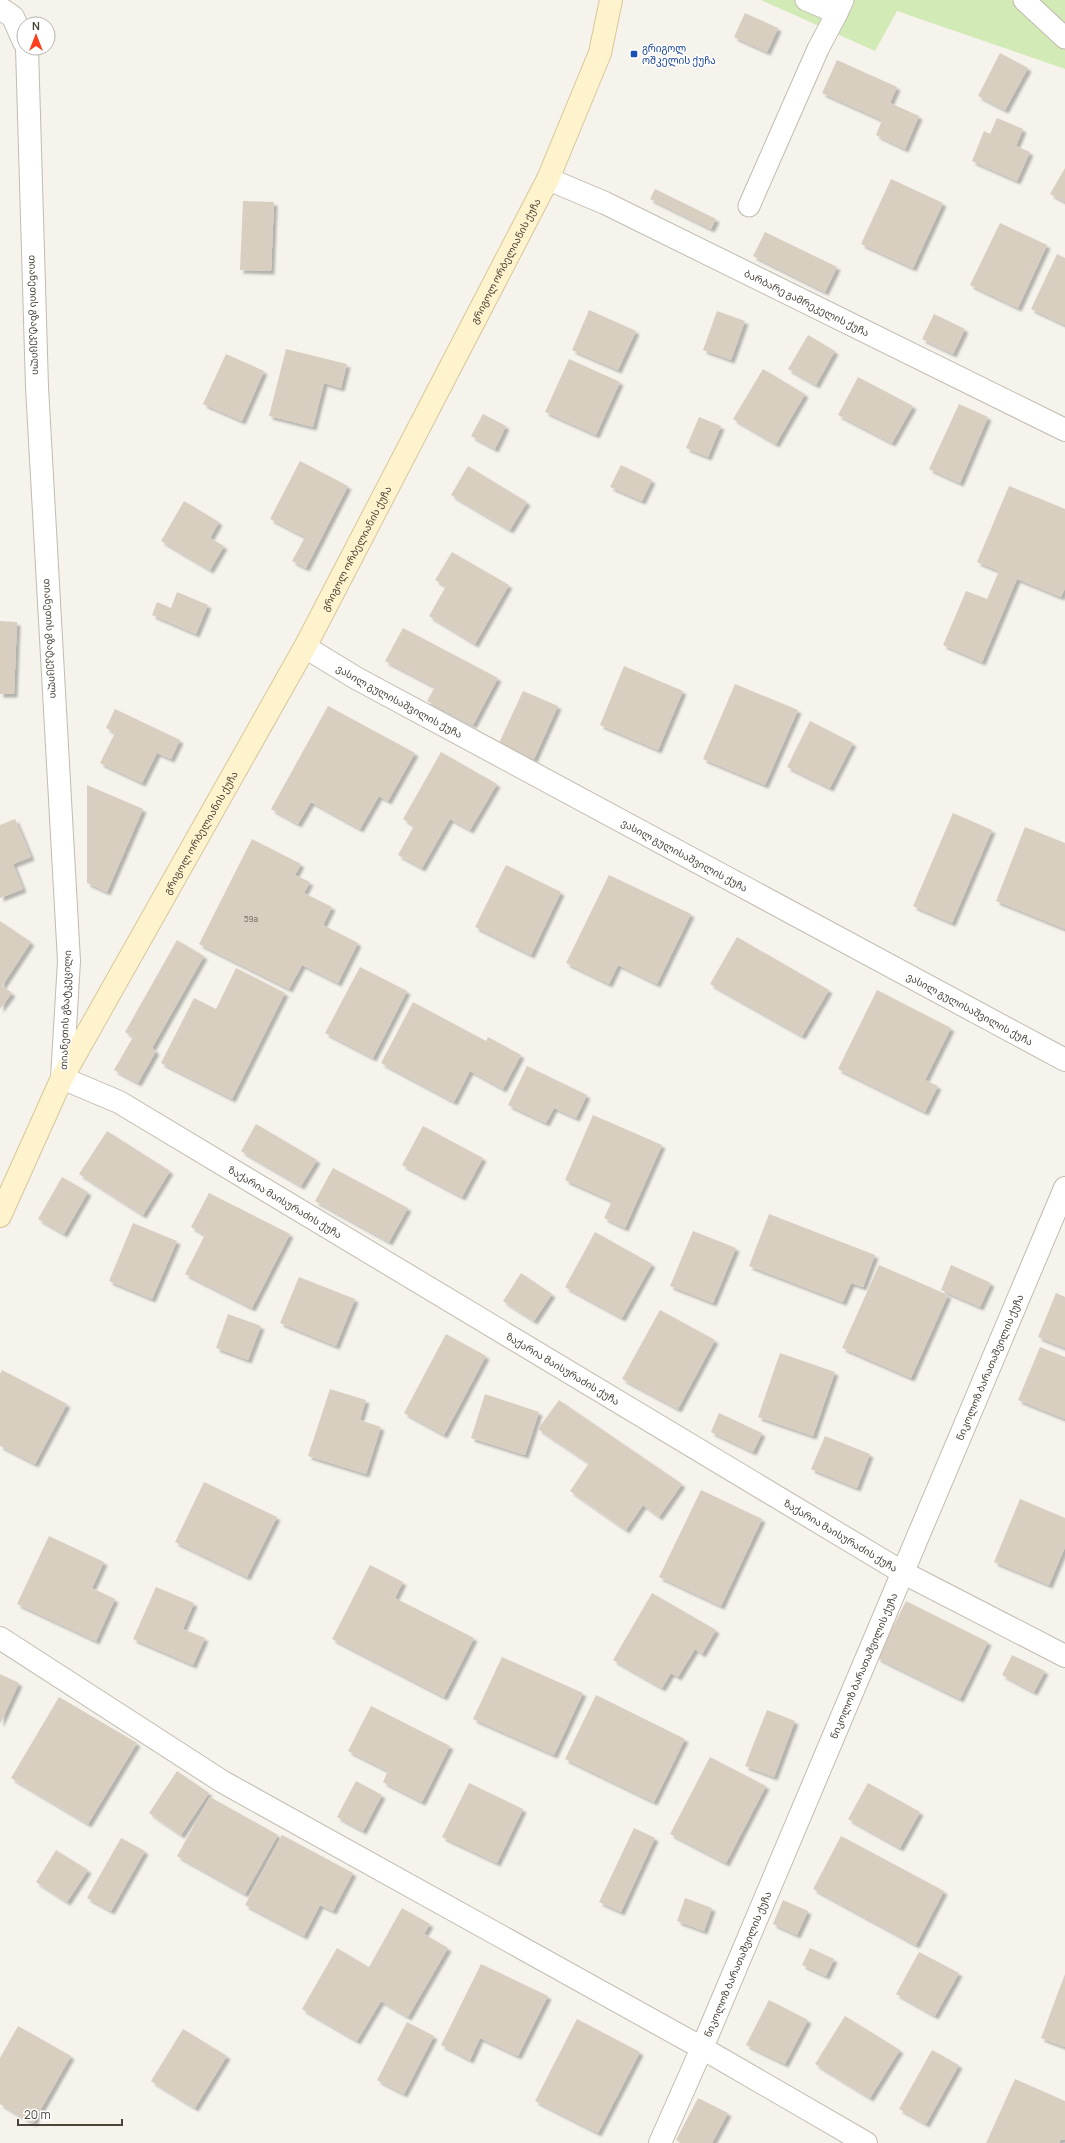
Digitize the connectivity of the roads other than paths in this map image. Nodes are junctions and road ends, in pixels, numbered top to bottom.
1 (611, 0) edge
2 (806, 0) edge
3 (1024, 0) edge
4 (840, 6) edge
5 (0, 8) edge
6 (16, 24) edge
7 (1065, 38) edge
8 (27, 56) edge
9 (548, 179) junction
10 (749, 206) dead end
11 (1065, 430) edge
12 (305, 647) junction
13 (1065, 1060) edge
14 (62, 1078) junction
15 (1065, 1188) edge
16 (0, 1216) edge
17 (902, 1572) junction
18 (0, 1638) edge
19 (1065, 1656) edge
20 (702, 2048) junction
21 (660, 2143) edge
22 (866, 2143) edge

1 - 9 main road, გრიგოლ ორბელიანის ქუჩა
2 - 4 lane
3 - 7 lane
4 - 10 lane
5 - 6 street
8 - 14 street, თიანეთის გზატკეცილი
9 - 11 street, ბარბარე გამრეკელის ქუჩა
9 - 12 main road, გრიგოლ ორბელიანის ქუჩა
12 - 13 street, ვასილ გულისაშვილის ქუჩა
12 - 14 main road, გრიგოლ ორბელიანის ქუჩა
14 - 16 main road, თიანეთის გზატკეცილი
14 - 17 street, ზაქარია მაისურაძის ქუჩა
15 - 17 street, ნიკოლოზ ბარათაშვილის ქუჩა
17 - 19 street, ზაქარია მაისურაძის ქუჩა
17 - 20 street, ნიკოლოზ ბარათაშვილის ქუჩა
18 - 20 street
20 - 21 street, ნიკოლოზ ბარათაშვილის ქუჩა
20 - 22 street

